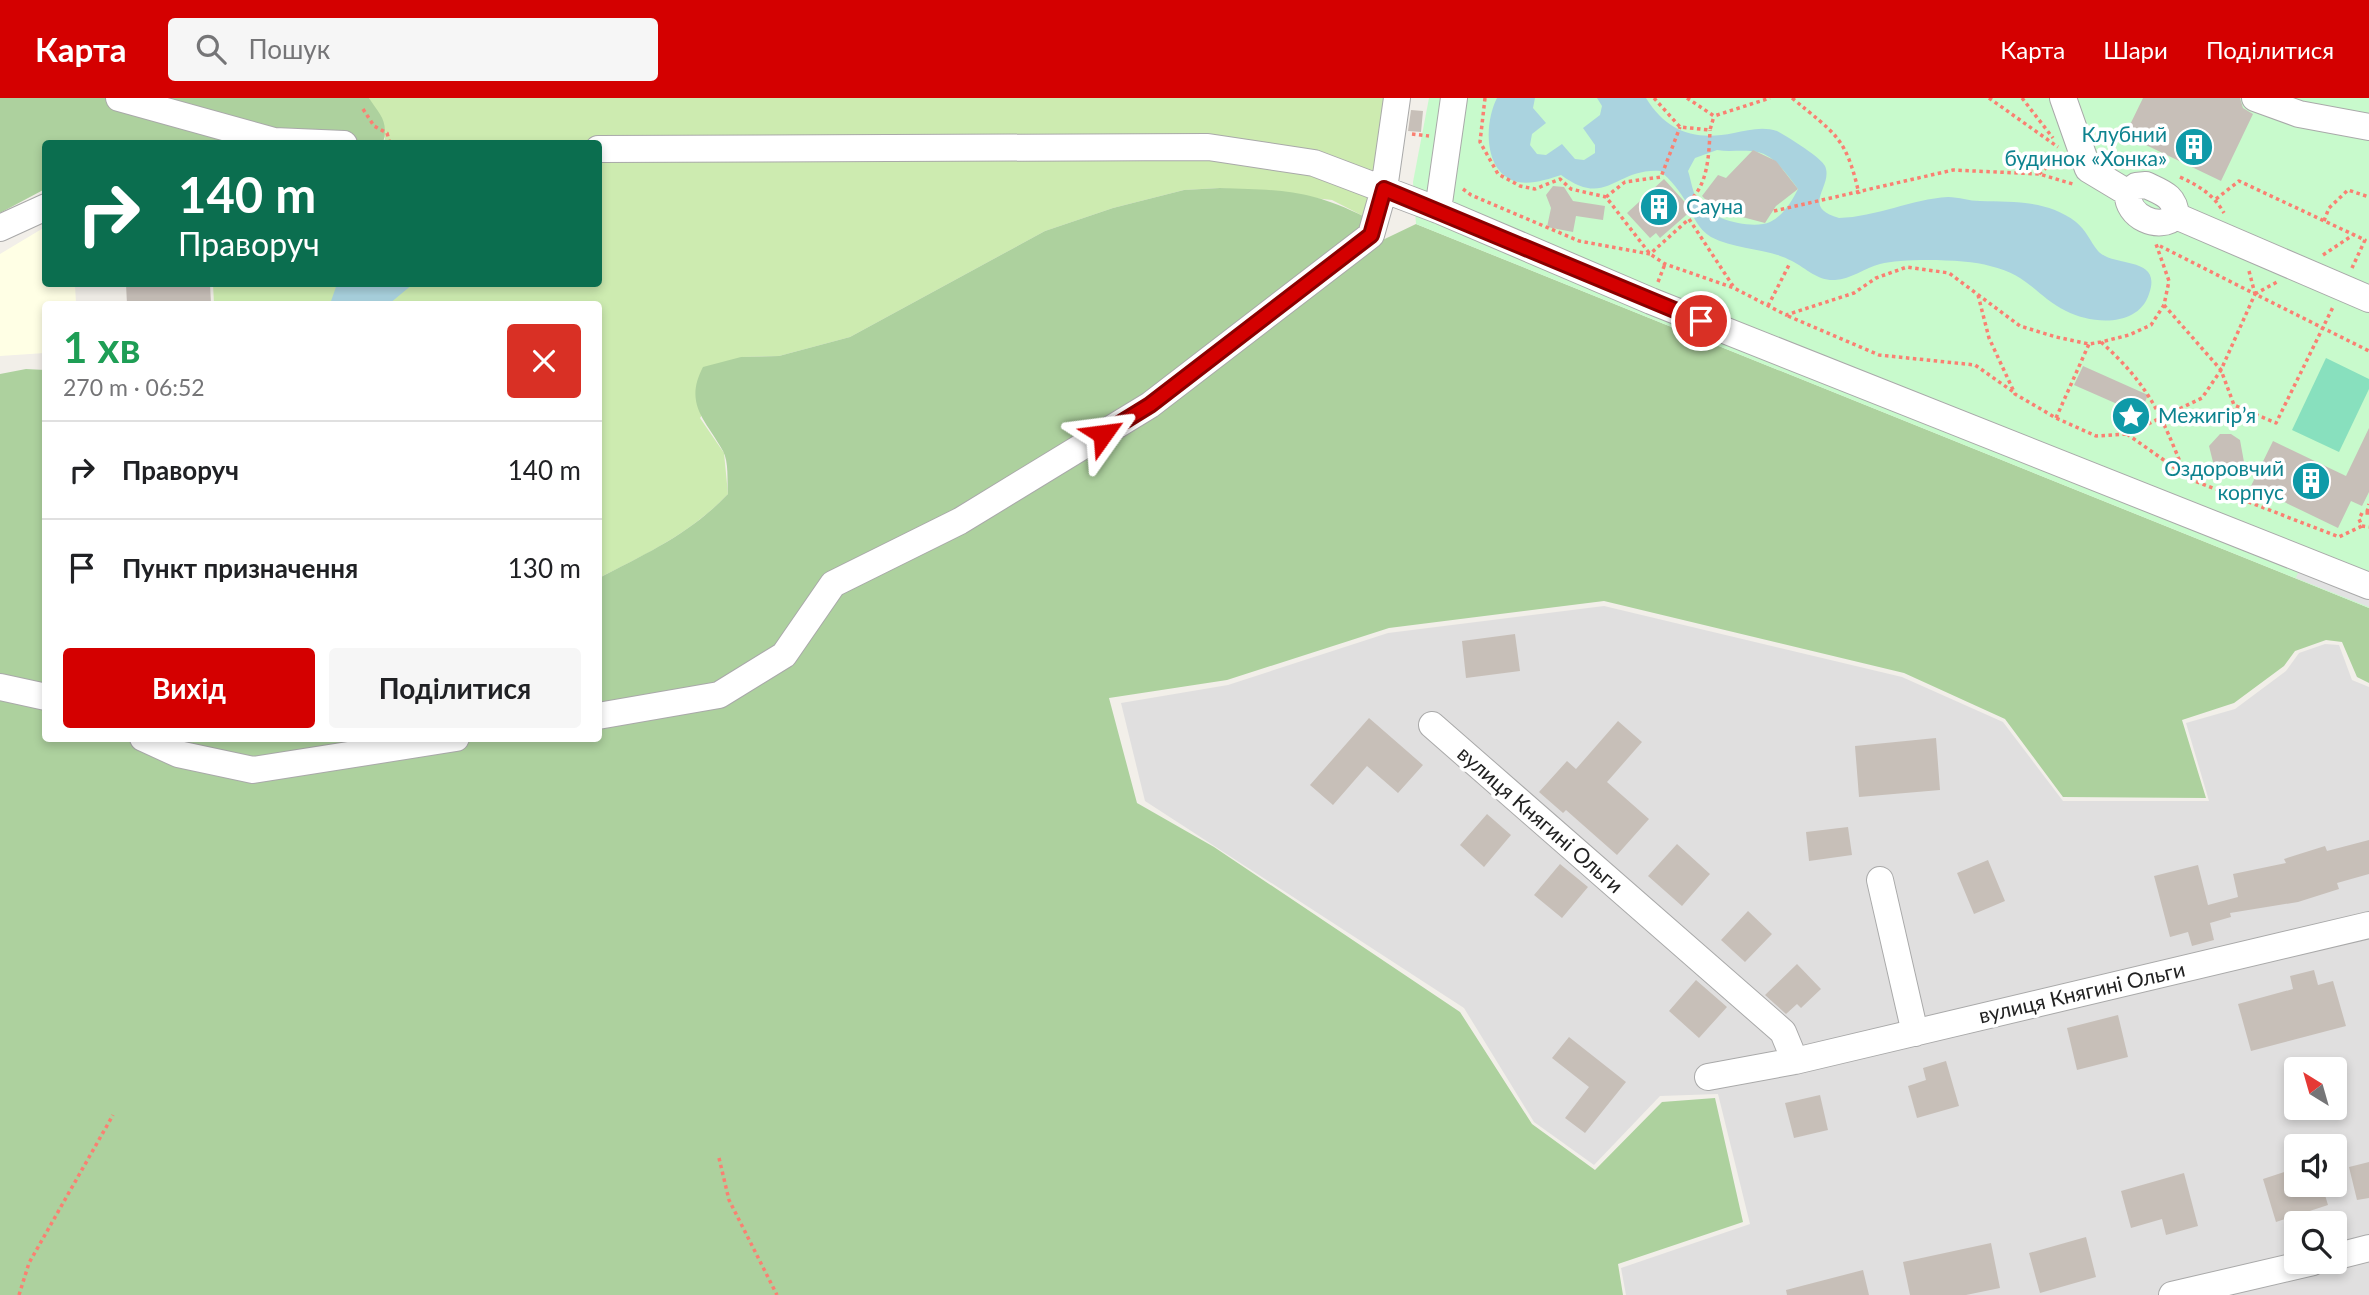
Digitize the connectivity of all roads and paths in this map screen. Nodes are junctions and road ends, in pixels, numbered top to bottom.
1 (119, 98) edge
2 (1397, 98) edge
3 (1454, 98) edge
4 (1485, 98) edge
5 (1654, 98) edge
6 (1687, 98) edge
7 (1770, 98) edge
8 (1793, 98) edge
9 (1989, 98) edge
10 (2022, 98) edge
11 (2063, 98) edge
12 (2255, 98) edge
13 (362, 109) dead end
14 (1714, 116) junction
15 (1681, 127) junction
16 (2369, 127) edge
17 (1710, 130) junction
18 (1391, 132) junction
19 (1448, 138) junction
20 (270, 140) edge
21 (389, 140) edge
22 (602, 149) edge
23 (2064, 152) junction
24 (1444, 171) junction
25 (2039, 174) junction
26 (2079, 186) dead end
27 (1384, 189) junction
28 (1859, 194) junction
29 (1606, 197) junction
30 (2369, 197) edge
31 (2216, 199) dead end
32 (1688, 202) dead end
33 (42, 209) edge
34 (1438, 210) junction
35 (1774, 211) dead end
36 (2324, 221) junction
37 (0, 228) edge
38 (2148, 234) dead end
39 (2367, 241) edge
40 (2156, 244) junction
41 (1650, 254) junction
42 (1790, 263) dead end
43 (1734, 288) junction
44 (2342, 288) junction
45 (1978, 295) junction
46 (2369, 299) edge
47 (2164, 305) junction
48 (1768, 306) junction
49 (1786, 315) junction
50 (2101, 342) junction
51 (2089, 344) junction
52 (2221, 370) junction
53 (2015, 394) junction
54 (2234, 405) junction
55 (2056, 418) junction
56 (2162, 418) junction
57 (2226, 424) dead end
58 (2127, 434) junction
59 (2186, 476) junction
60 (2369, 504) edge
61 (2368, 512) edge
62 (2362, 526) junction
63 (2369, 527) edge
64 (2369, 586) edge
65 (0, 687) edge
66 (42, 696) edge
67 (602, 715) edge
68 (1432, 725) dead end
69 (152, 742) edge
70 (431, 742) edge
71 (1880, 880) dead end
72 (2369, 925) edge
73 (1915, 1033) junction
74 (1795, 1061) junction
75 (1708, 1077) dead end
76 (113, 1115) dead end
77 (719, 1158) dead end
78 (2369, 1248) edge
79 (2347, 1253) edge
80 (2284, 1269) edge
81 (19, 1295) edge
82 (778, 1295) edge
83 (2172, 1295) edge

1 - 20 street
2 - 18 street
3 - 19 street
4 - 29 path
5 - 15 path
6 - 14 path
7 - 14 path
8 - 28 path
9 - 23 path
10 - 23 path
11 - 44 street
12 - 16 street
13 - 21 path
14 - 17 path
15 - 17 path
15 - 29 path
17 - 32 path
18 - 19 path
18 - 27 street
19 - 24 street
22 - 27 street
23 - 25 path
24 - 34 street
24 - 41 path
25 - 26 path
25 - 28 path
27 - 34 street
27 - 67 street
28 - 35 path
29 - 41 path
30 - 36 path
31 - 36 path
33 - 37 street
34 - 64 street
36 - 39 path
38 - 40 path
39 - 44 path
40 - 47 path
40 - 52 path
41 - 43 path
41 - 43 path
42 - 48 path
43 - 48 path
44 - 46 street
44 - 54 path
45 - 49 path
45 - 51 path
45 - 53 path
47 - 50 path
47 - 52 path
48 - 49 path
49 - 53 path
50 - 51 path
50 - 56 path
51 - 55 path
52 - 54 path
52 - 56 path
53 - 55 path
54 - 57 path
55 - 58 path
56 - 58 path
56 - 59 path
58 - 59 path
59 - 62 path
60 - 61 path
61 - 62 path
62 - 63 path
65 - 66 street
68 - 74 street, вулиця Княгині Ольги
69 - 70 street
71 - 73 street
72 - 73 street, вулиця Княгині Ольги
73 - 74 street, вулиця Княгині Ольги
74 - 75 street, вулиця Княгині Ольги
76 - 81 path
77 - 82 path
78 - 79 street
80 - 83 street

